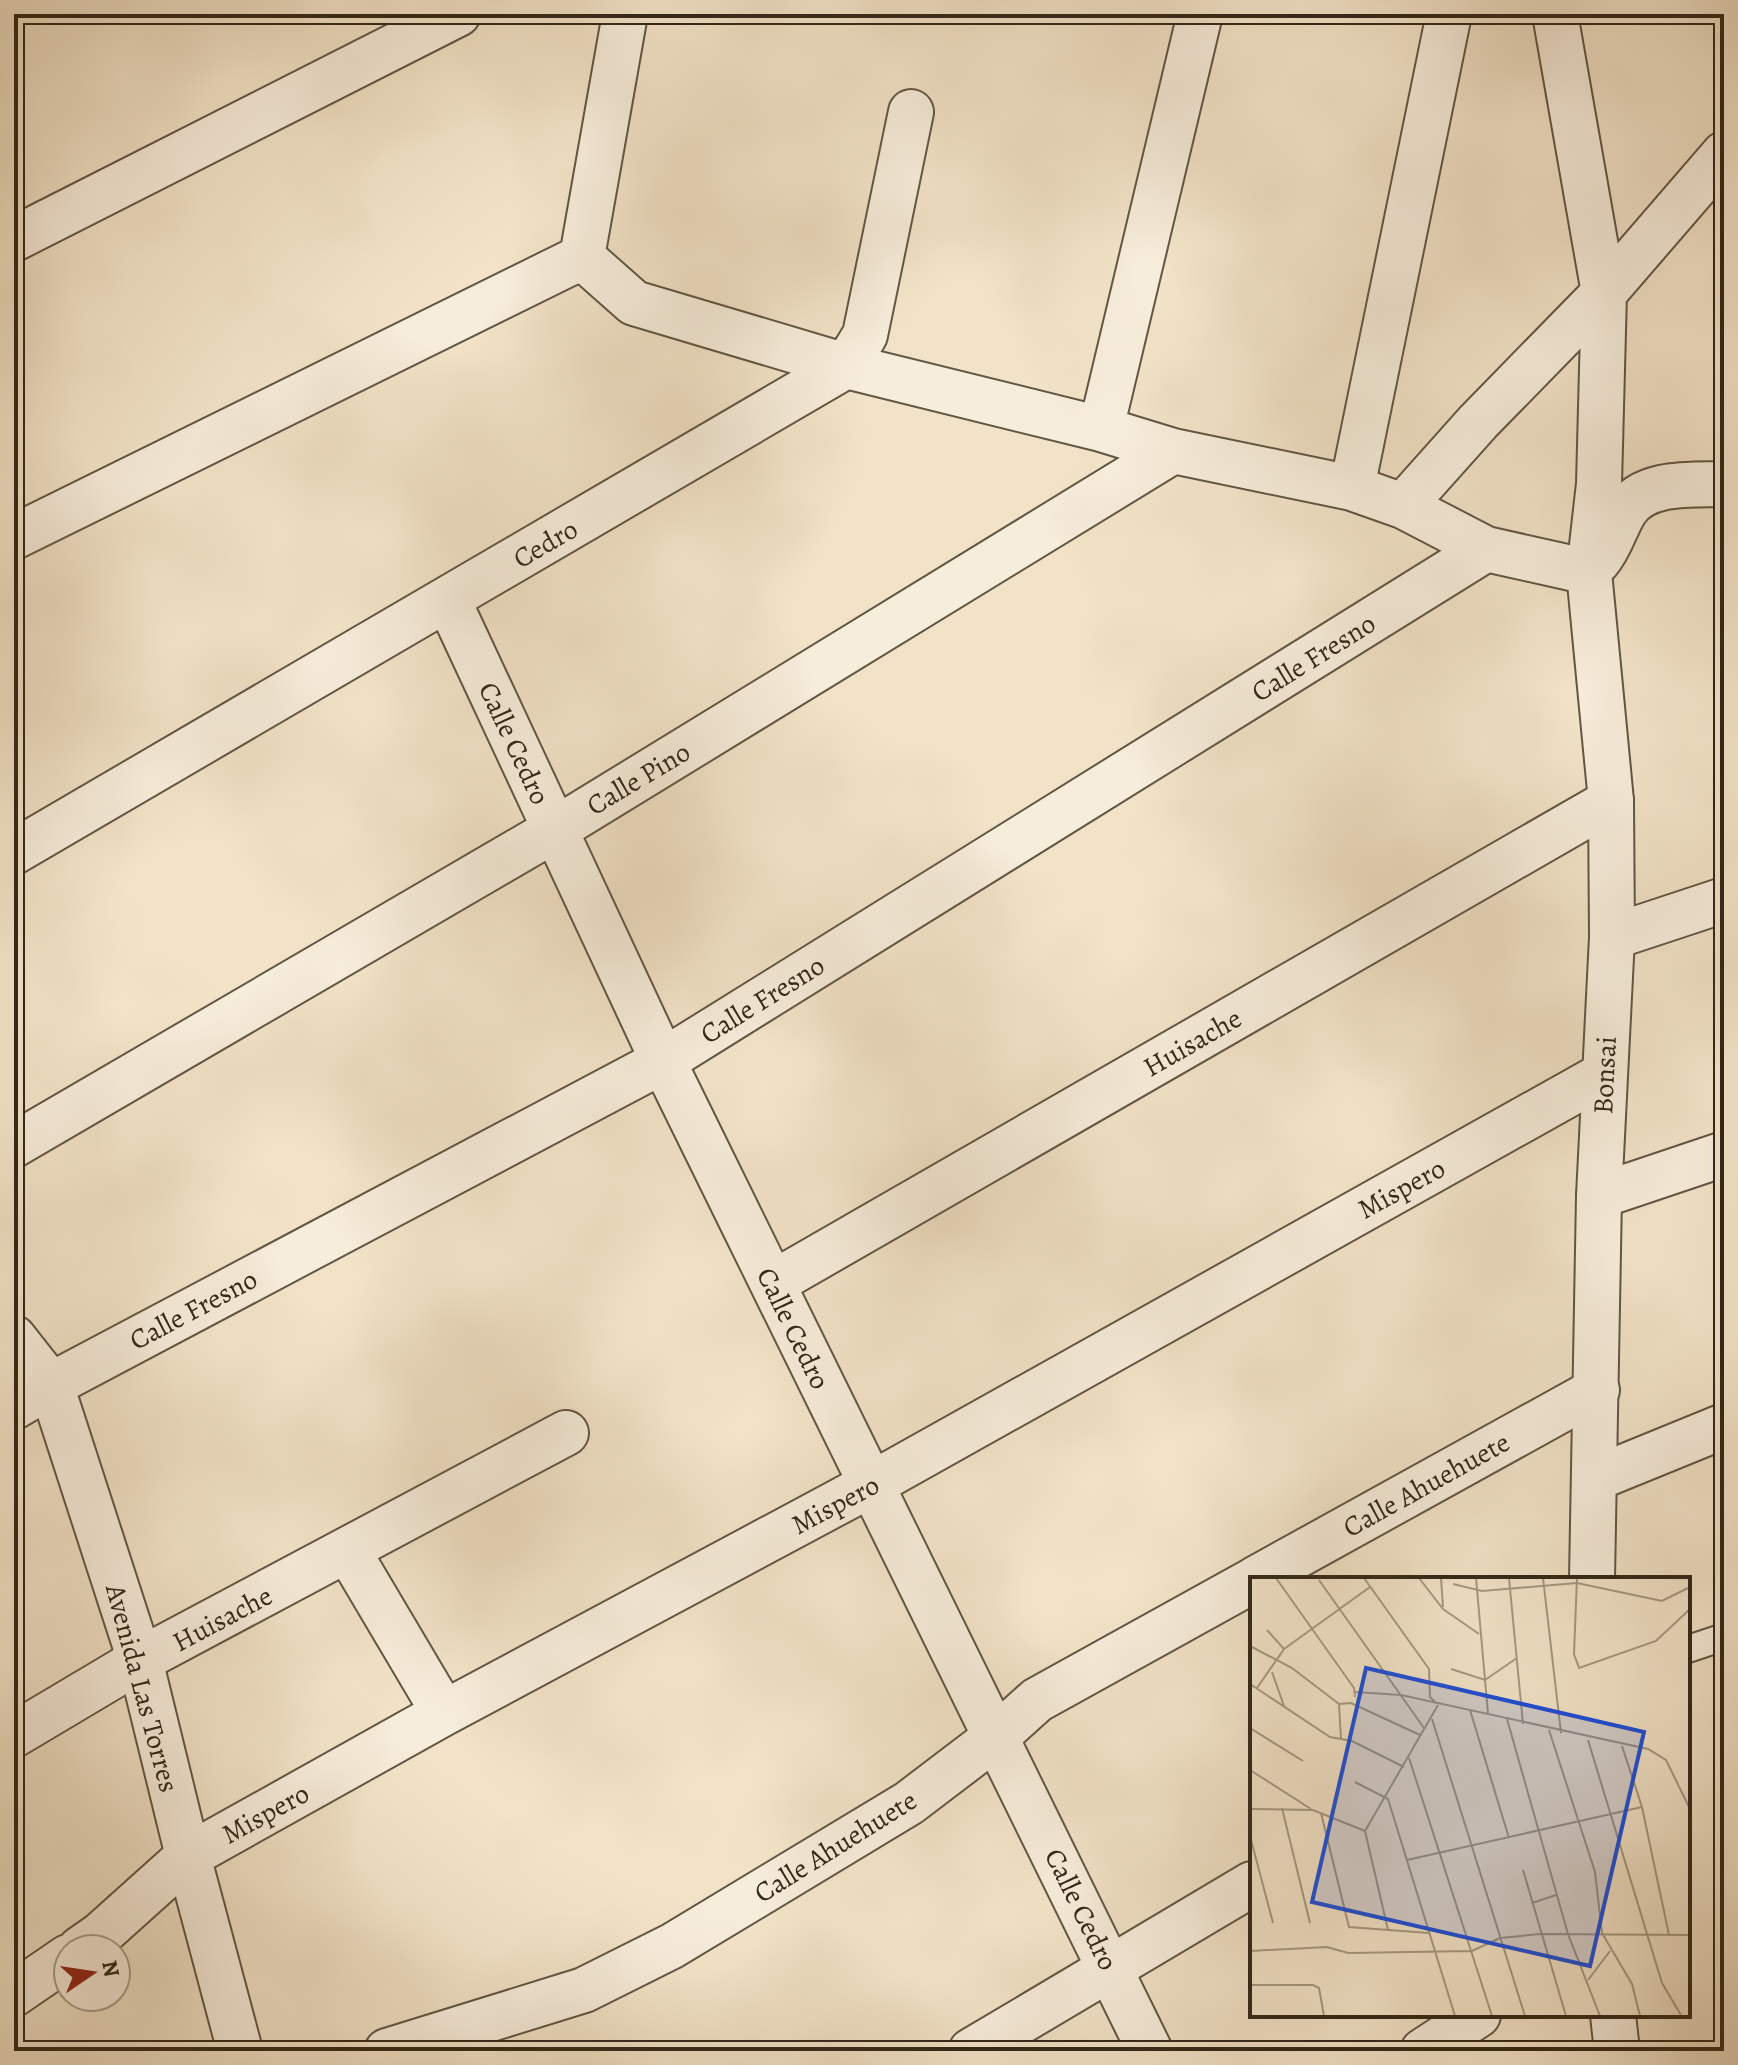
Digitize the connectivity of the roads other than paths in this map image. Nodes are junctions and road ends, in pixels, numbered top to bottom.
1 (458, 14) edge
2 (625, 14) edge
3 (1200, 14) edge
4 (1449, 14) edge
5 (1555, 14) edge
6 (911, 112) dead end
7 (1724, 154) edge
8 (14, 239) edge
9 (582, 257) junction
10 (1604, 293) junction
11 (846, 366) junction
12 (1101, 429) junction
13 (1173, 451) junction
14 (1724, 484) edge
15 (1352, 488) junction
16 (1403, 506) junction
17 (14, 537) edge
18 (1486, 549) junction
19 (1589, 572) junction
20 (448, 600) junction
21 (1611, 801) junction
22 (556, 829) junction
23 (14, 852) edge
24 (1724, 900) edge
25 (1612, 937) junction
26 (663, 1061) junction
27 (1603, 1075) junction
28 (14, 1145) edge
29 (1724, 1154) edge
30 (1599, 1196) junction
31 (773, 1283) junction
32 (14, 1338) edge
33 (51, 1385) junction
34 (1597, 1390) junction
35 (14, 1407) edge
36 (1724, 1426) edge
37 (566, 1433) dead end
38 (1594, 1479) junction
39 (872, 1484) junction
40 (348, 1551) junction
41 (1259, 1577) edge
42 (1592, 1577) edge
43 (1250, 1582) edge
44 (1724, 1637) edge
45 (1690, 1648) edge
46 (140, 1660) junction
47 (444, 1713) junction
48 (14, 1735) edge
49 (997, 1736) junction
50 (188, 1856) junction
51 (1250, 1885) edge
52 (102, 1933) edge
53 (52, 1968) edge
54 (1111, 1968) junction
55 (14, 1994) edge
56 (1475, 2017) edge
57 (1613, 2017) edge
58 (240, 2051) edge
59 (387, 2051) edge
60 (971, 2051) edge
61 (1150, 2051) edge
62 (1423, 2051) edge
63 (1617, 2051) edge

1 - 8 street
2 - 9 street
3 - 12 street
4 - 15 street
5 - 10 street, Bonsai
6 - 11 street, Cedro
7 - 10 street
9 - 11 street
9 - 17 street
10 - 16 street
10 - 19 street, Bonsai
11 - 12 street
11 - 20 street, Cedro
12 - 13 street
13 - 15 street
13 - 22 street, Calle Pino
14 - 19 street
15 - 16 street
16 - 18 street
18 - 19 street
18 - 26 street, Calle Fresno
19 - 21 street, Bonsai
20 - 22 street, Calle Cedro
20 - 23 street, Cedro
21 - 25 street, Bonsai
21 - 31 street, Huisache
22 - 26 street, Calle Cedro
22 - 28 street, Calle Pino
24 - 25 street
25 - 27 street, Bonsai
26 - 31 street, Calle Cedro
26 - 33 street, Calle Fresno
27 - 30 street, Bonsai
27 - 39 street, Mispero
29 - 30 street
30 - 34 street, Bonsai
31 - 39 street, Calle Cedro
32 - 33 street, Avenida Las Torres
33 - 35 street, Calle Fresno
33 - 46 street, Avenida Las Torres
34 - 38 street, Bonsai
34 - 41 street, Calle Ahuehuete
36 - 38 street
37 - 40 street, Huisache
38 - 42 street, Bonsai
39 - 47 street, Mispero
39 - 49 street, Calle Cedro
40 - 46 street, Huisache
40 - 47 street
43 - 49 street, Calle Ahuehuete
44 - 45 lane
46 - 48 street, Huisache
46 - 50 street, Avenida Las Torres
47 - 50 street, Mispero
49 - 54 street, Calle Cedro
49 - 59 street, Calle Ahuehuete
50 - 52 street, Mispero
50 - 58 street, Avenida Las Torres
51 - 54 street
53 - 55 street
54 - 60 street
54 - 61 street, Calle Cedro
56 - 62 street
57 - 63 street

